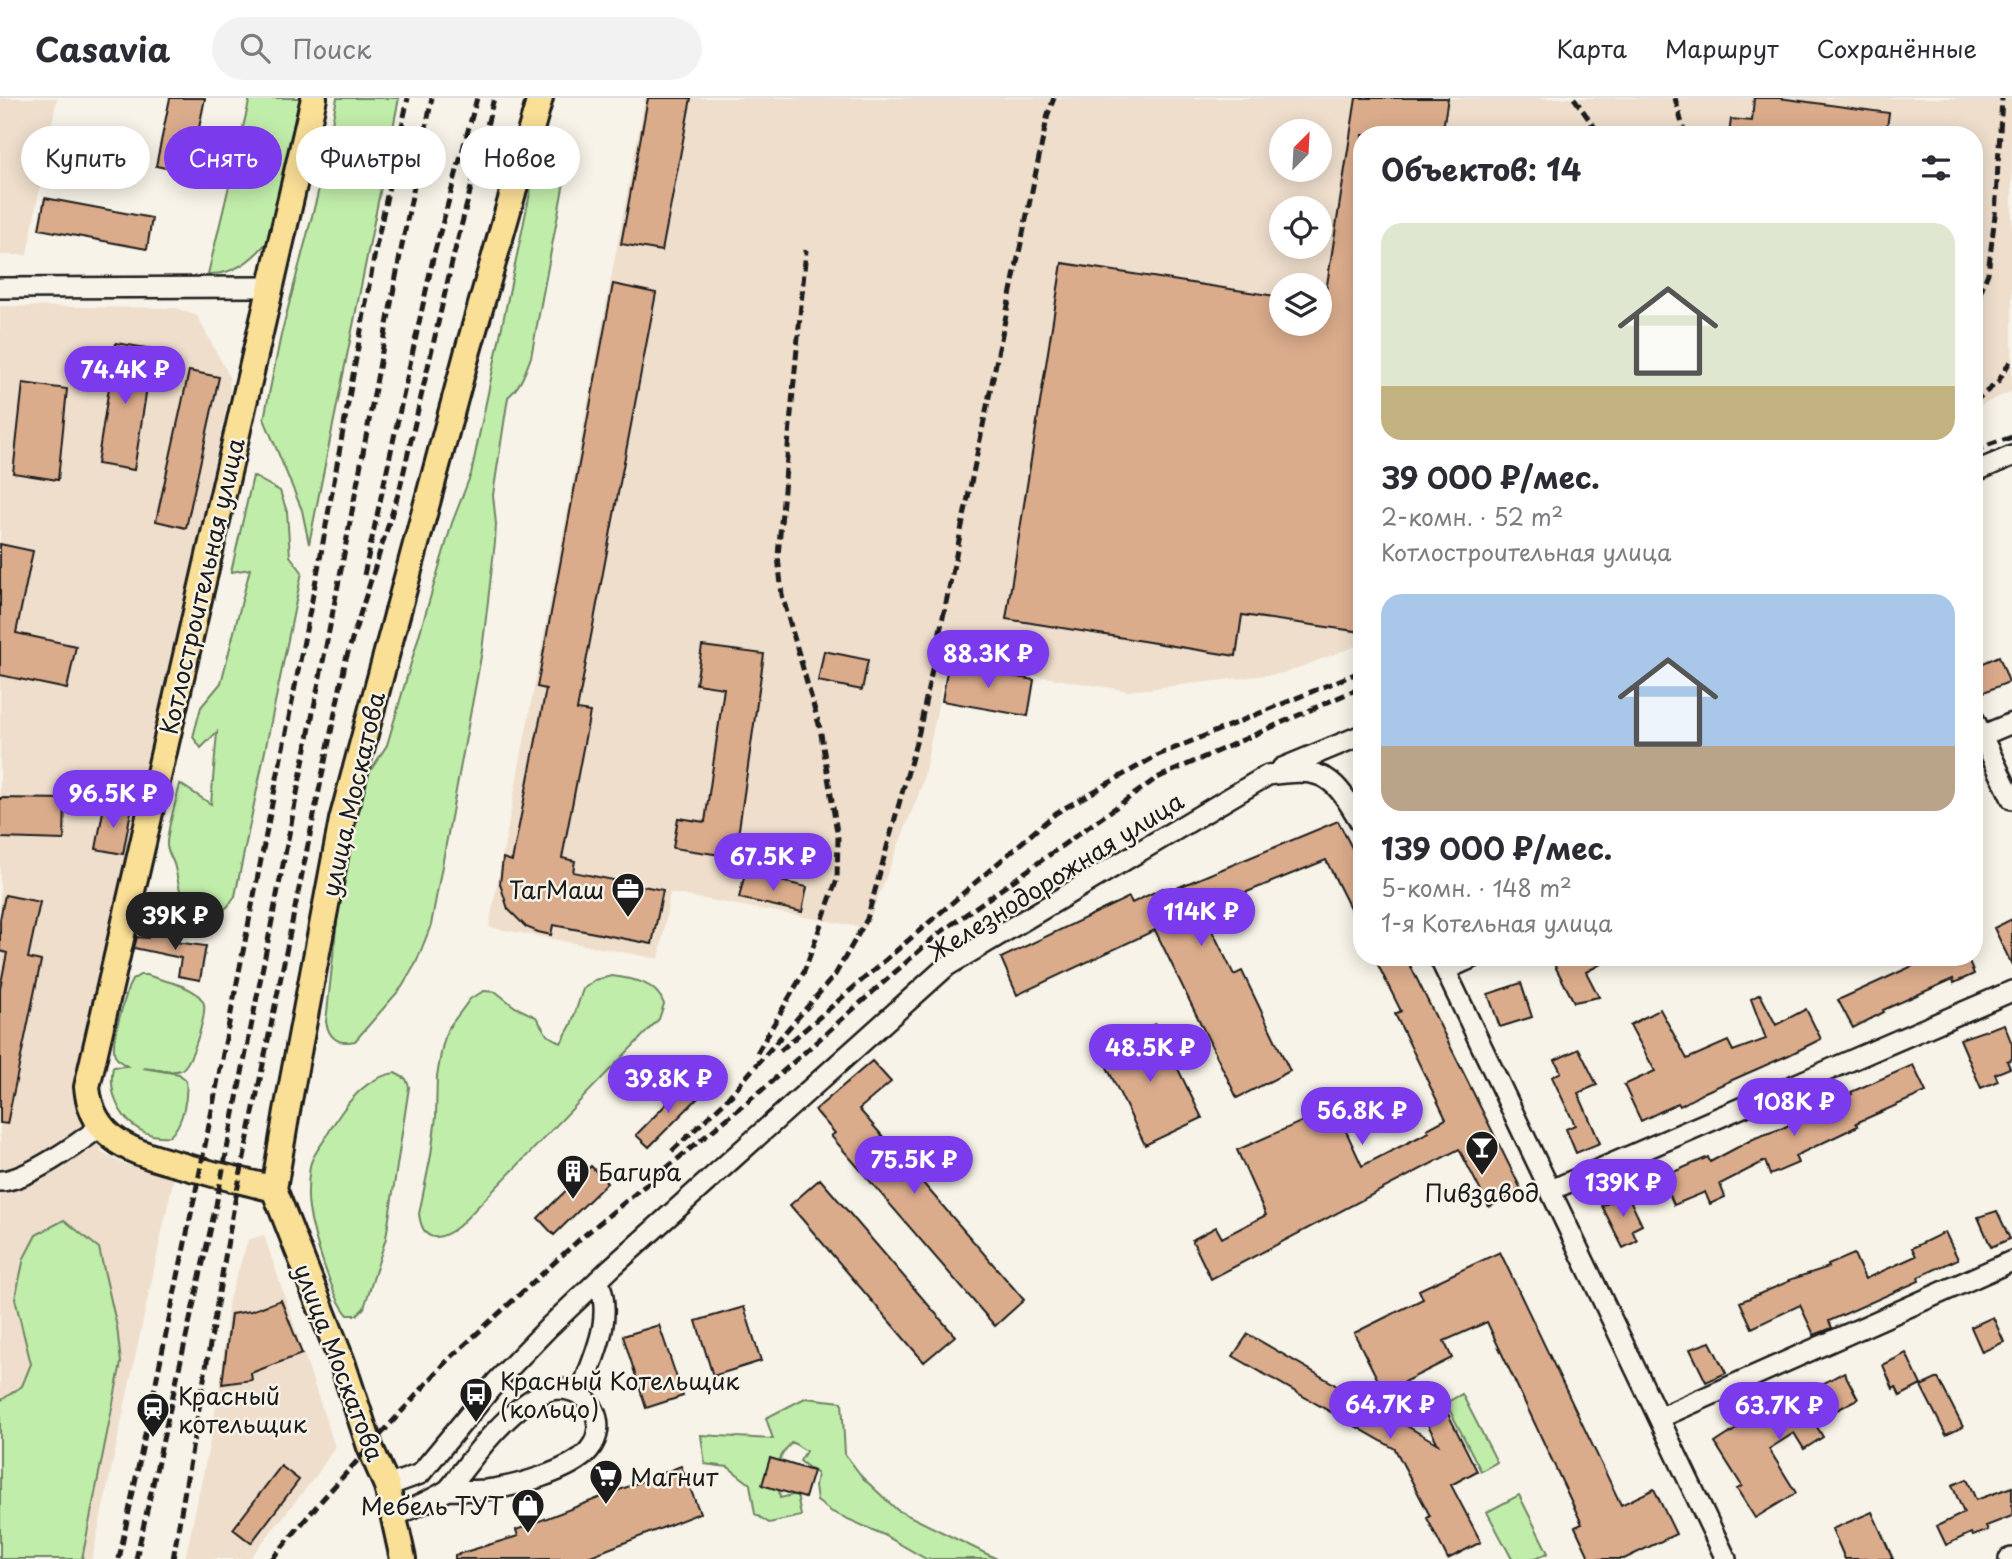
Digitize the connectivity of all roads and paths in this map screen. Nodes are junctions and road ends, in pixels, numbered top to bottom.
1 (314, 98) edge
2 (540, 98) edge
3 (270, 287) junction
4 (0, 288) edge
5 (2012, 456) edge
6 (1983, 467) edge
7 (2012, 723) edge
8 (1983, 730) edge
9 (1353, 739) edge
10 (1983, 743) edge
11 (1268, 775) junction
12 (2012, 799) edge
13 (1353, 809) edge
14 (1444, 966) edge
15 (2012, 990) edge
16 (101, 1126) junction
17 (0, 1181) edge
18 (274, 1189) junction
19 (1551, 1190) junction
20 (2012, 1261) edge
21 (598, 1280) junction
22 (580, 1395) junction
23 (1659, 1418) junction
24 (387, 1486) junction
25 (448, 1490) junction
26 (394, 1517) junction
27 (403, 1559) edge
28 (1726, 1559) edge

1 - 3 main road, Котлостроительная улица
2 - 18 main road, улица Москатова
3 - 4 street
3 - 16 main road, Котлостроительная улица
5 - 6 street
7 - 8 street
9 - 11 street, Железнодорожная улица
10 - 12 street
11 - 13 street, Железнодорожная улица
11 - 21 street, Железнодорожная улица
14 - 19 street
15 - 19 street
16 - 17 street
16 - 18 main road
18 - 24 main road, улица Москатова
19 - 23 street
20 - 23 street
21 - 22 street
21 - 24 street, Железнодорожная улица
22 - 25 street
22 - 25 street
23 - 28 street
24 - 26 main road, улица Москатова
25 - 26 street
26 - 27 main road, улица Москатова

